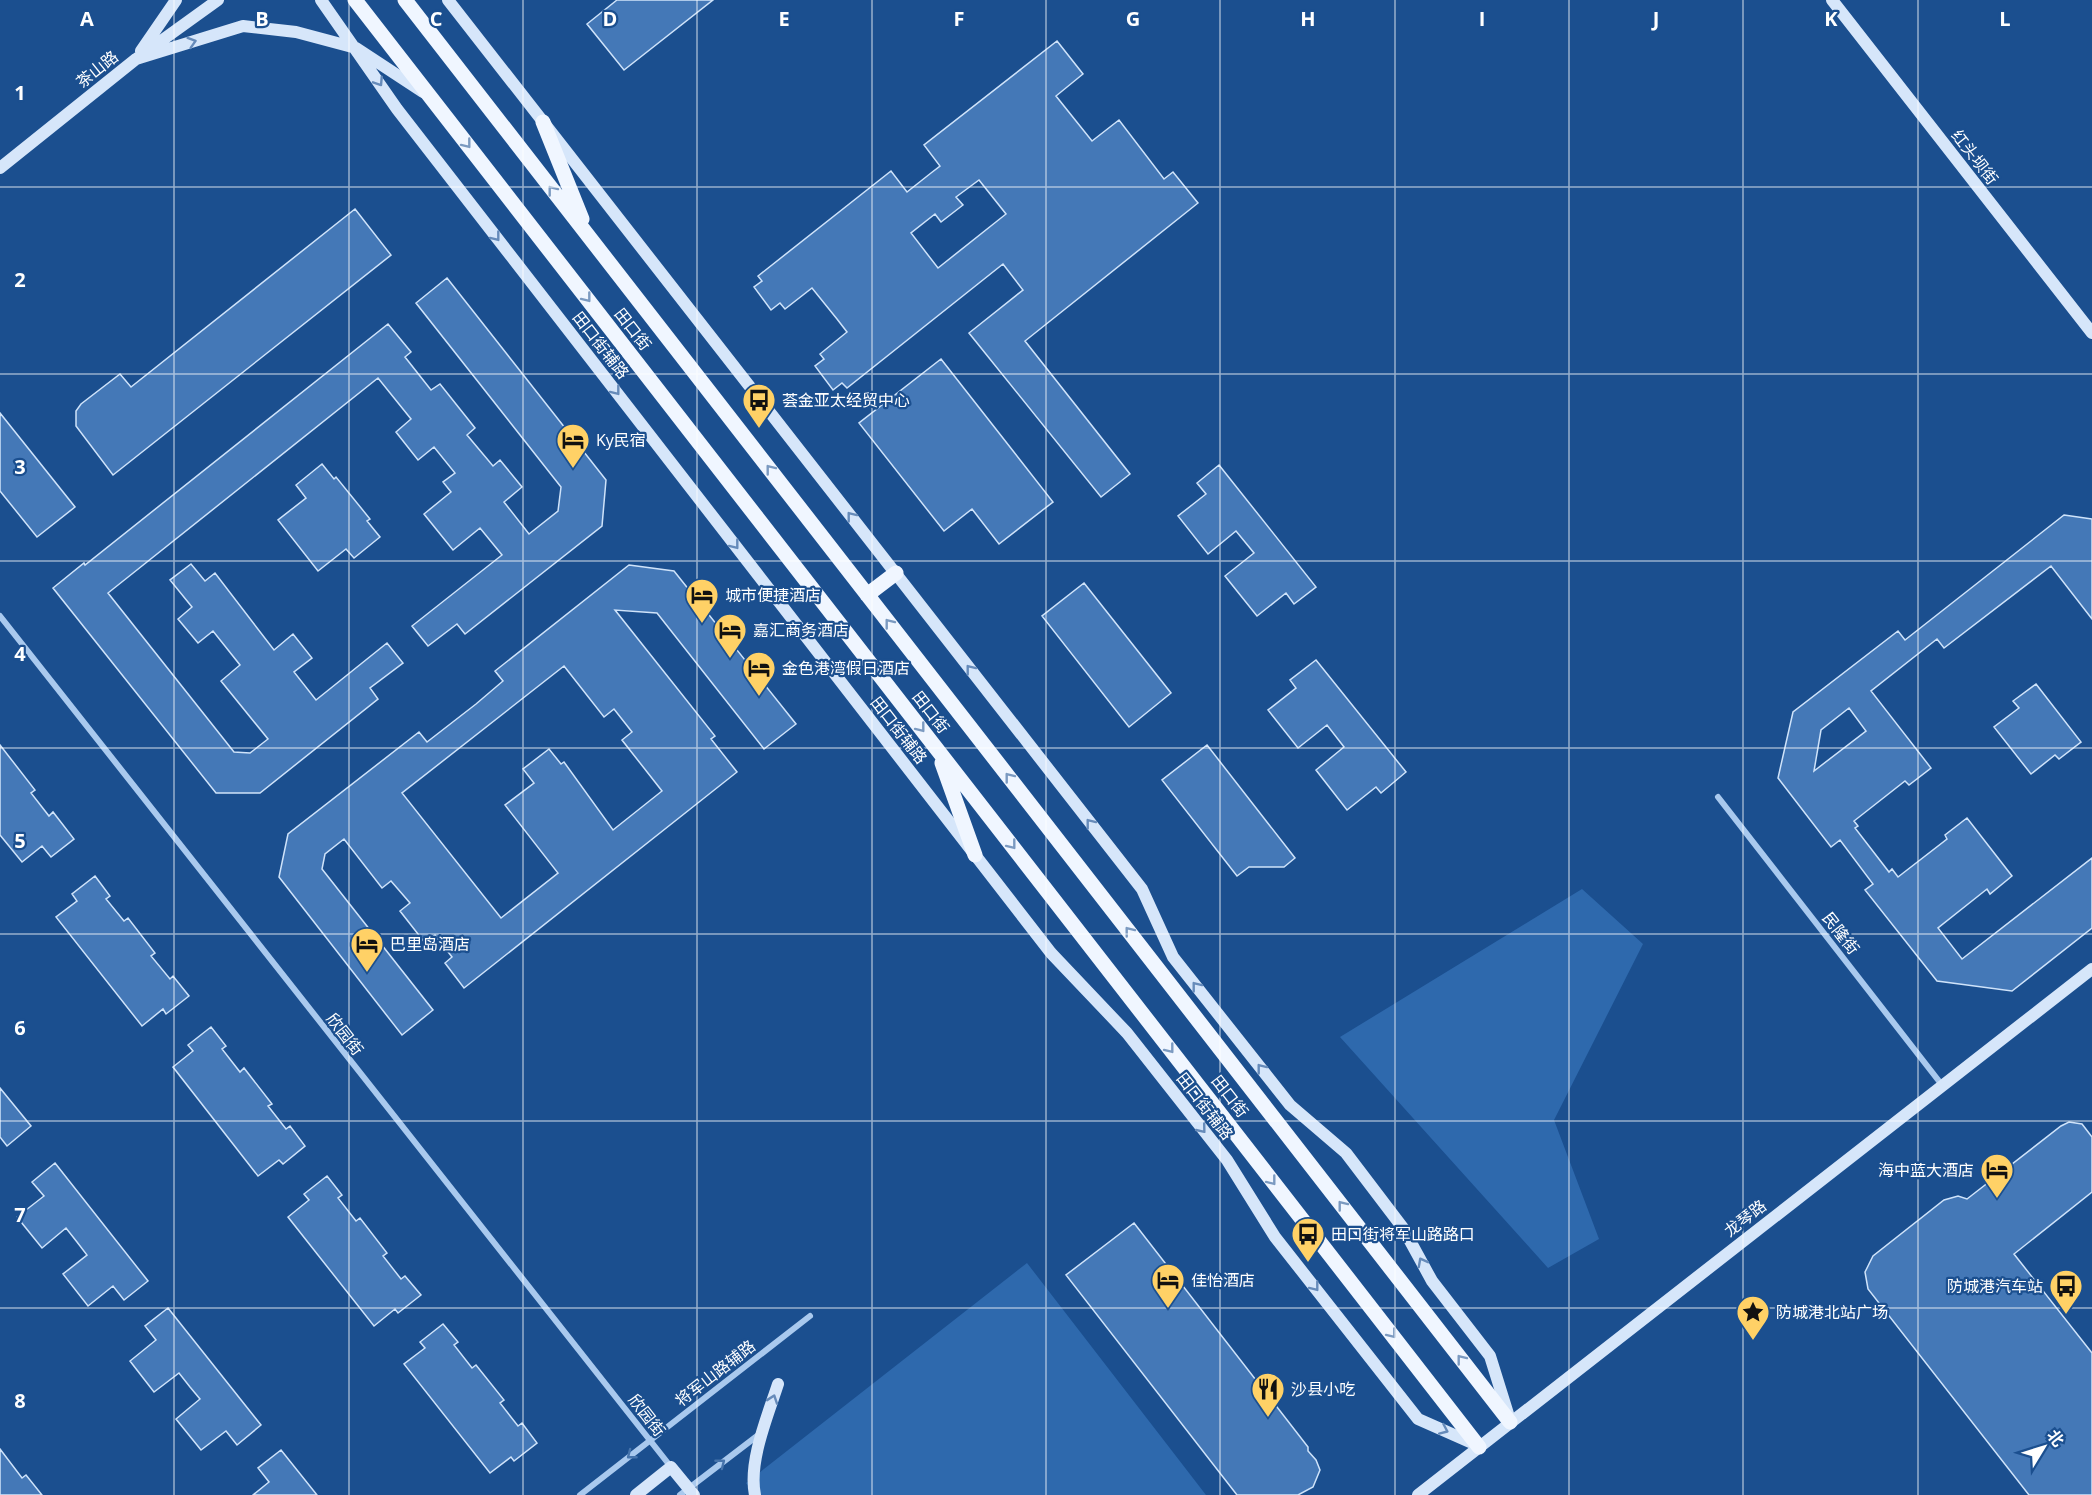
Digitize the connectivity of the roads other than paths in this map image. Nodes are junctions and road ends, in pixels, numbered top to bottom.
1 (177, 0) edge
2 (218, 0) edge
3 (321, 0) edge
4 (355, 0) edge
5 (405, 0) edge
6 (448, 0) edge
7 (1833, 0) edge
8 (356, 48) junction
9 (136, 59) junction
10 (431, 98) junction
11 (543, 122) junction
12 (0, 168) edge
13 (588, 236) junction
14 (2092, 333) edge
15 (896, 573) junction
16 (867, 595) junction
17 (0, 616) edge
18 (937, 749) junction
19 (1718, 797) dead end
20 (975, 855) junction
21 (2092, 969) edge
22 (1942, 1085) junction
23 (810, 1316) dead end
24 (778, 1384) dead end
25 (1510, 1422) junction
26 (762, 1432) junction
27 (650, 1440) junction
28 (1479, 1447) junction
29 (671, 1467) junction
30 (688, 1493) edge
31 (580, 1495) edge
32 (636, 1495) edge
33 (755, 1495) edge
34 (1418, 1495) edge

1 - 9 street
2 - 9 street, 茶山路
3 - 8 street, 田口街辅路
4 - 10 main road, 田口街
13 -> 5 main road, 田口街
6 - 11 street
7 - 14 street, 红头坝街
9 -> 8 street
8 - 10 street
8 -> 20 street, 田口街辅路
9 - 12 street, 茶山路
10 -> 18 main road, 田口街
11 - 13 main road
15 -> 11 street
16 -> 13 main road, 田口街
15 - 16 main road
25 -> 15 street
25 -> 16 main road, 田口街
17 - 27 street, 欣园街
18 - 20 main road
18 -> 28 main road, 田口街
19 - 22 street, 民隆街
20 -> 28 street, 田口街辅路
21 - 22 street, 龙琴路
22 - 25 street, 龙琴路
23 - 27 street, 将军山路辅路
26 -> 24 street
25 - 28 street, 龙琴路
30 -> 26 street
26 - 33 street
27 - 29 street, 欣园街
27 -> 31 street, 将军山路辅路
28 - 34 street, 龙琴路
29 - 30 street
29 - 32 street

